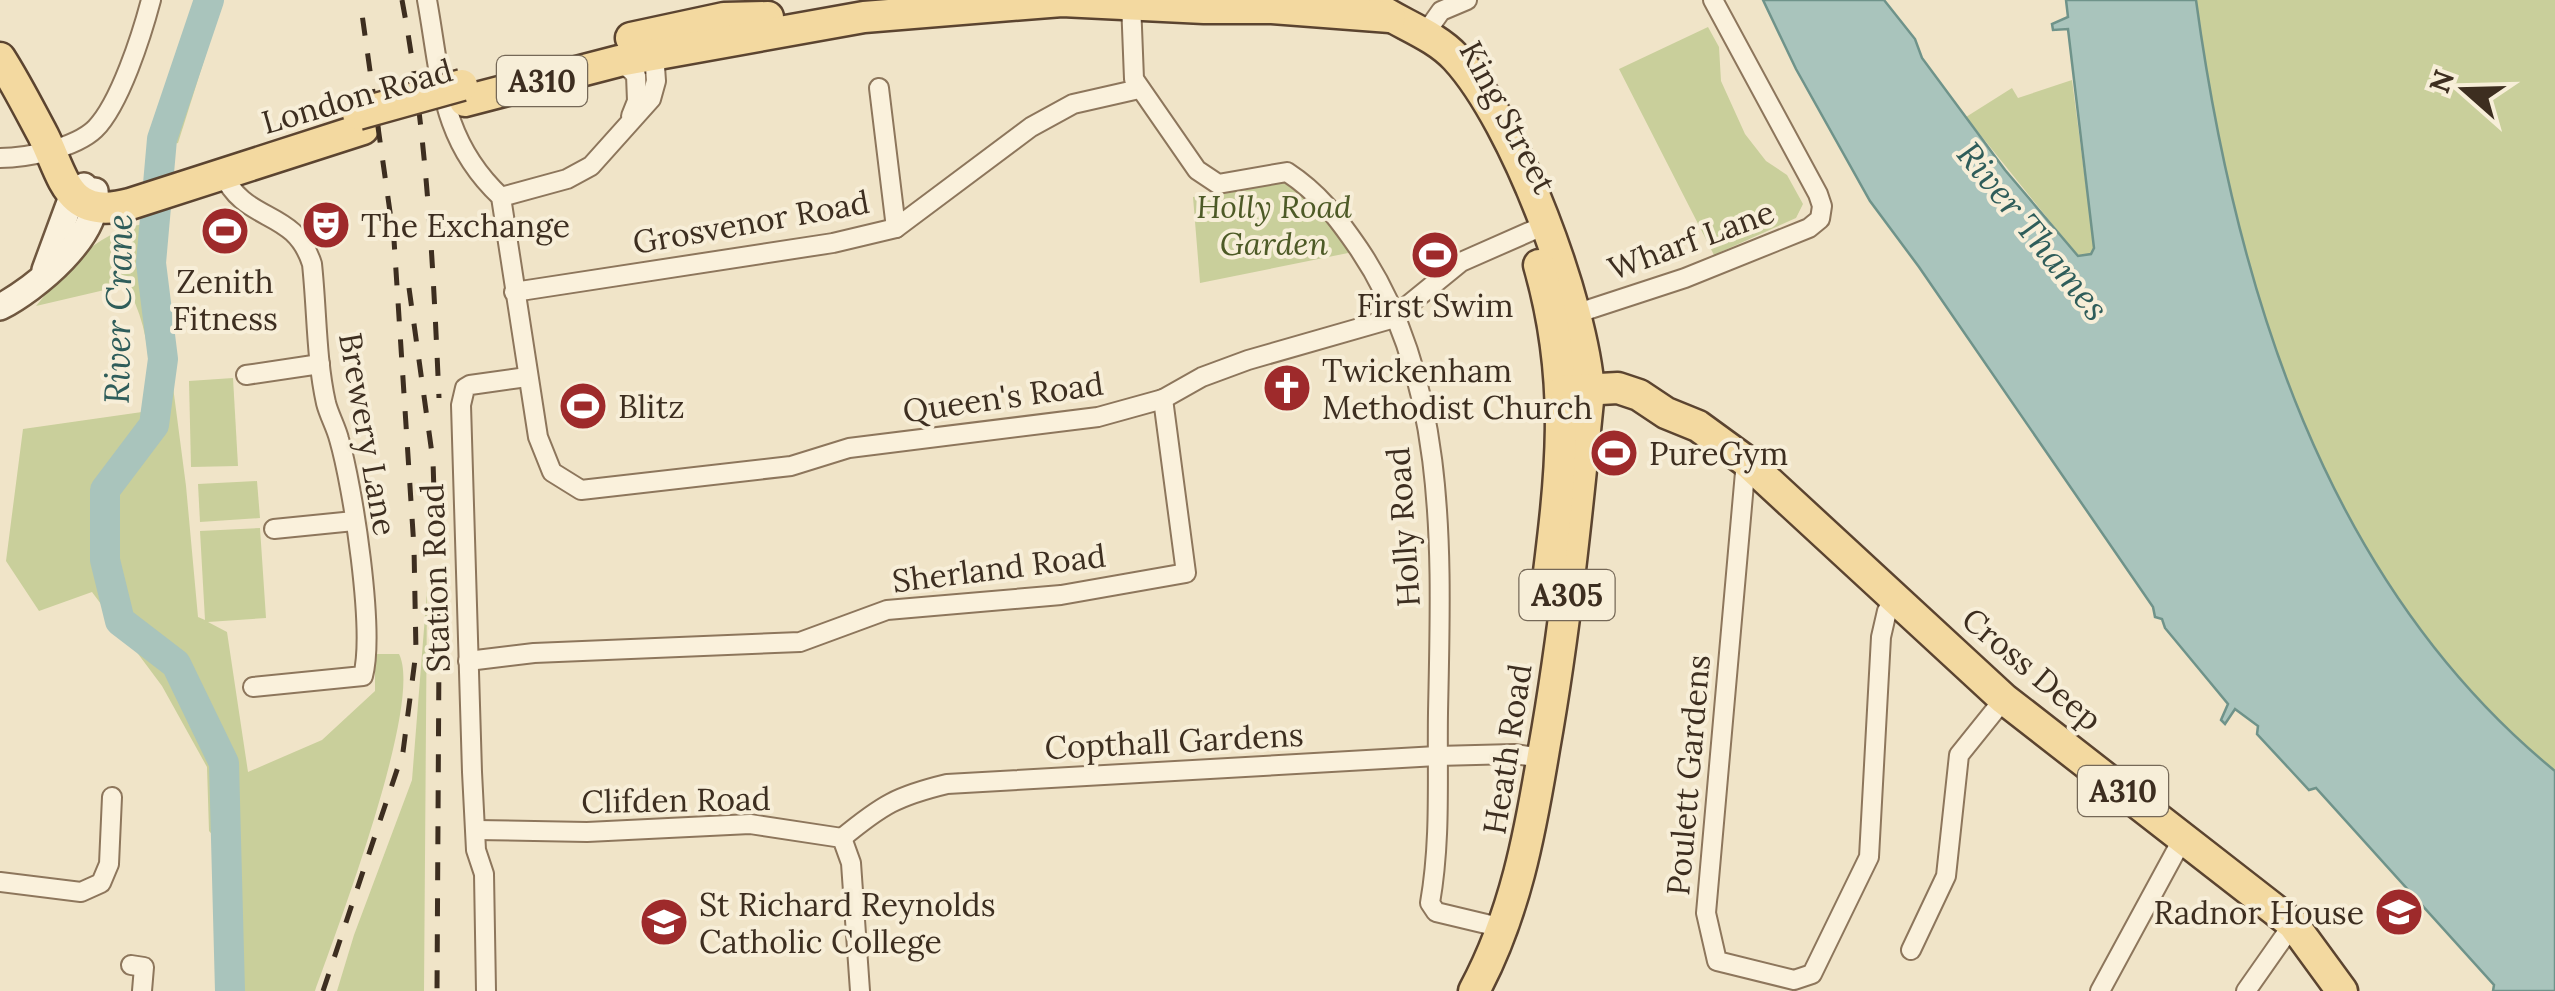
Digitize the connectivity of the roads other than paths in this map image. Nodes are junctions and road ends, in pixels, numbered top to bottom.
1 (151, 0) edge
2 (427, 0) edge
3 (1366, 0) edge
4 (1467, 0) edge
5 (1713, 0) edge
6 (1132, 2) junction
7 (1284, 4) edge
8 (1435, 15) edge
9 (1392, 18) junction
10 (724, 19) edge
11 (652, 43) junction
12 (0, 58) edge
13 (619, 60) junction
14 (880, 88) dead end
15 (1139, 89) junction
16 (459, 103) junction
17 (626, 125) junction
18 (49, 148) junction
19 (0, 158) edge
20 (208, 169) junction
21 (87, 195) junction
22 (501, 196) junction
23 (896, 228) junction
24 (1536, 229) junction
25 (514, 292) junction
26 (0, 307) edge
27 (1575, 314) junction
28 (1397, 316) junction
29 (320, 364) junction
30 (246, 376) dead end
31 (526, 377) junction
32 (1576, 391) junction
33 (1162, 399) junction
34 (1746, 461) junction
35 (354, 521) junction
36 (274, 528) dead end
37 (1896, 598) junction
38 (468, 660) junction
39 (252, 688) dead end
40 (2004, 698) junction
41 (1437, 756) junction
42 (1534, 757) junction
43 (112, 797) dead end
44 (476, 830) junction
45 (842, 838) junction
46 (2183, 838) junction
47 (0, 882) edge
48 (2293, 924) junction
49 (1494, 926) junction
50 (1911, 950) dead end
51 (132, 965) dead end
52 (142, 991) edge
53 (486, 991) edge
54 (860, 991) edge
55 (1454, 991) edge
56 (1474, 991) edge
57 (2100, 991) edge
58 (2246, 991) edge
59 (2342, 991) edge

1 - 18 street
2 - 16 street
3 - 9 main road, London Road / A310
4 - 8 street
5 - 27 street, Wharf Lane
6 - 7 main road, London Road / A310
6 - 10 main road, London Road / A310
6 - 15 street, Holly Road
7 - 9 main road, London Road / A310
8 - 9 main road, London Road / A310
8 - 24 main road, King Street / A305
10 - 11 main road, London Road / A310
11 - 13 main road, London Road / A310
11 - 16 main road, London Road / A310
11 - 17 street
12 - 18 main road
13 - 16 main road, London Road / A310
13 - 17 street
14 - 23 street
15 - 23 street, Grosvenor Road
15 - 28 street, Holly Road
16 - 20 main road, London Road / A310, bridge
16 - 22 street
17 - 22 street
18 - 19 street
18 - 21 main road
20 - 21 main road, London Road / A310
20 - 29 street, Brewery Lane
21 - 26 main road
22 - 25 street, Queen's Road
23 - 25 street, Grosvenor Road
24 - 27 main road, King Street / A305
24 - 28 street, Queen's Road
24 - 32 main road, King Street / A305
25 - 31 street, Queen's Road
27 - 32 main road, King Street / A305
28 - 33 street, Queen's Road
28 - 41 street, Holly Road
29 - 30 street
29 - 35 street, Brewery Lane
31 - 33 street, Queen's Road
31 - 38 street, Station Road
32 - 34 main road, Cross Deep / A310
32 - 42 main road, Heath Road / A305
33 - 38 street, Sherland Road
34 - 37 main road, Cross Deep / A310
34 - 37 street, Poulett Gardens
35 - 36 street
35 - 39 street, Brewery Lane
37 - 40 main road, Cross Deep / A310
38 - 44 street, Station Road
40 - 46 main road, Cross Deep / A310
40 - 50 street
41 - 42 street, Copthall Gardens
41 - 45 street, Copthall Gardens
41 - 49 street, Holly Road
42 - 49 main road, Heath Road / A305
43 - 47 street
44 - 45 street, Clifden Road
44 - 53 street, Station Road
45 - 54 street
46 - 48 main road, Cross Deep / A310
46 - 57 street
48 - 58 street
48 - 59 main road, Cross Deep / A310
49 - 55 main road, Heath Road / A305
49 - 56 main road, Heath Road / A305
51 - 52 street

